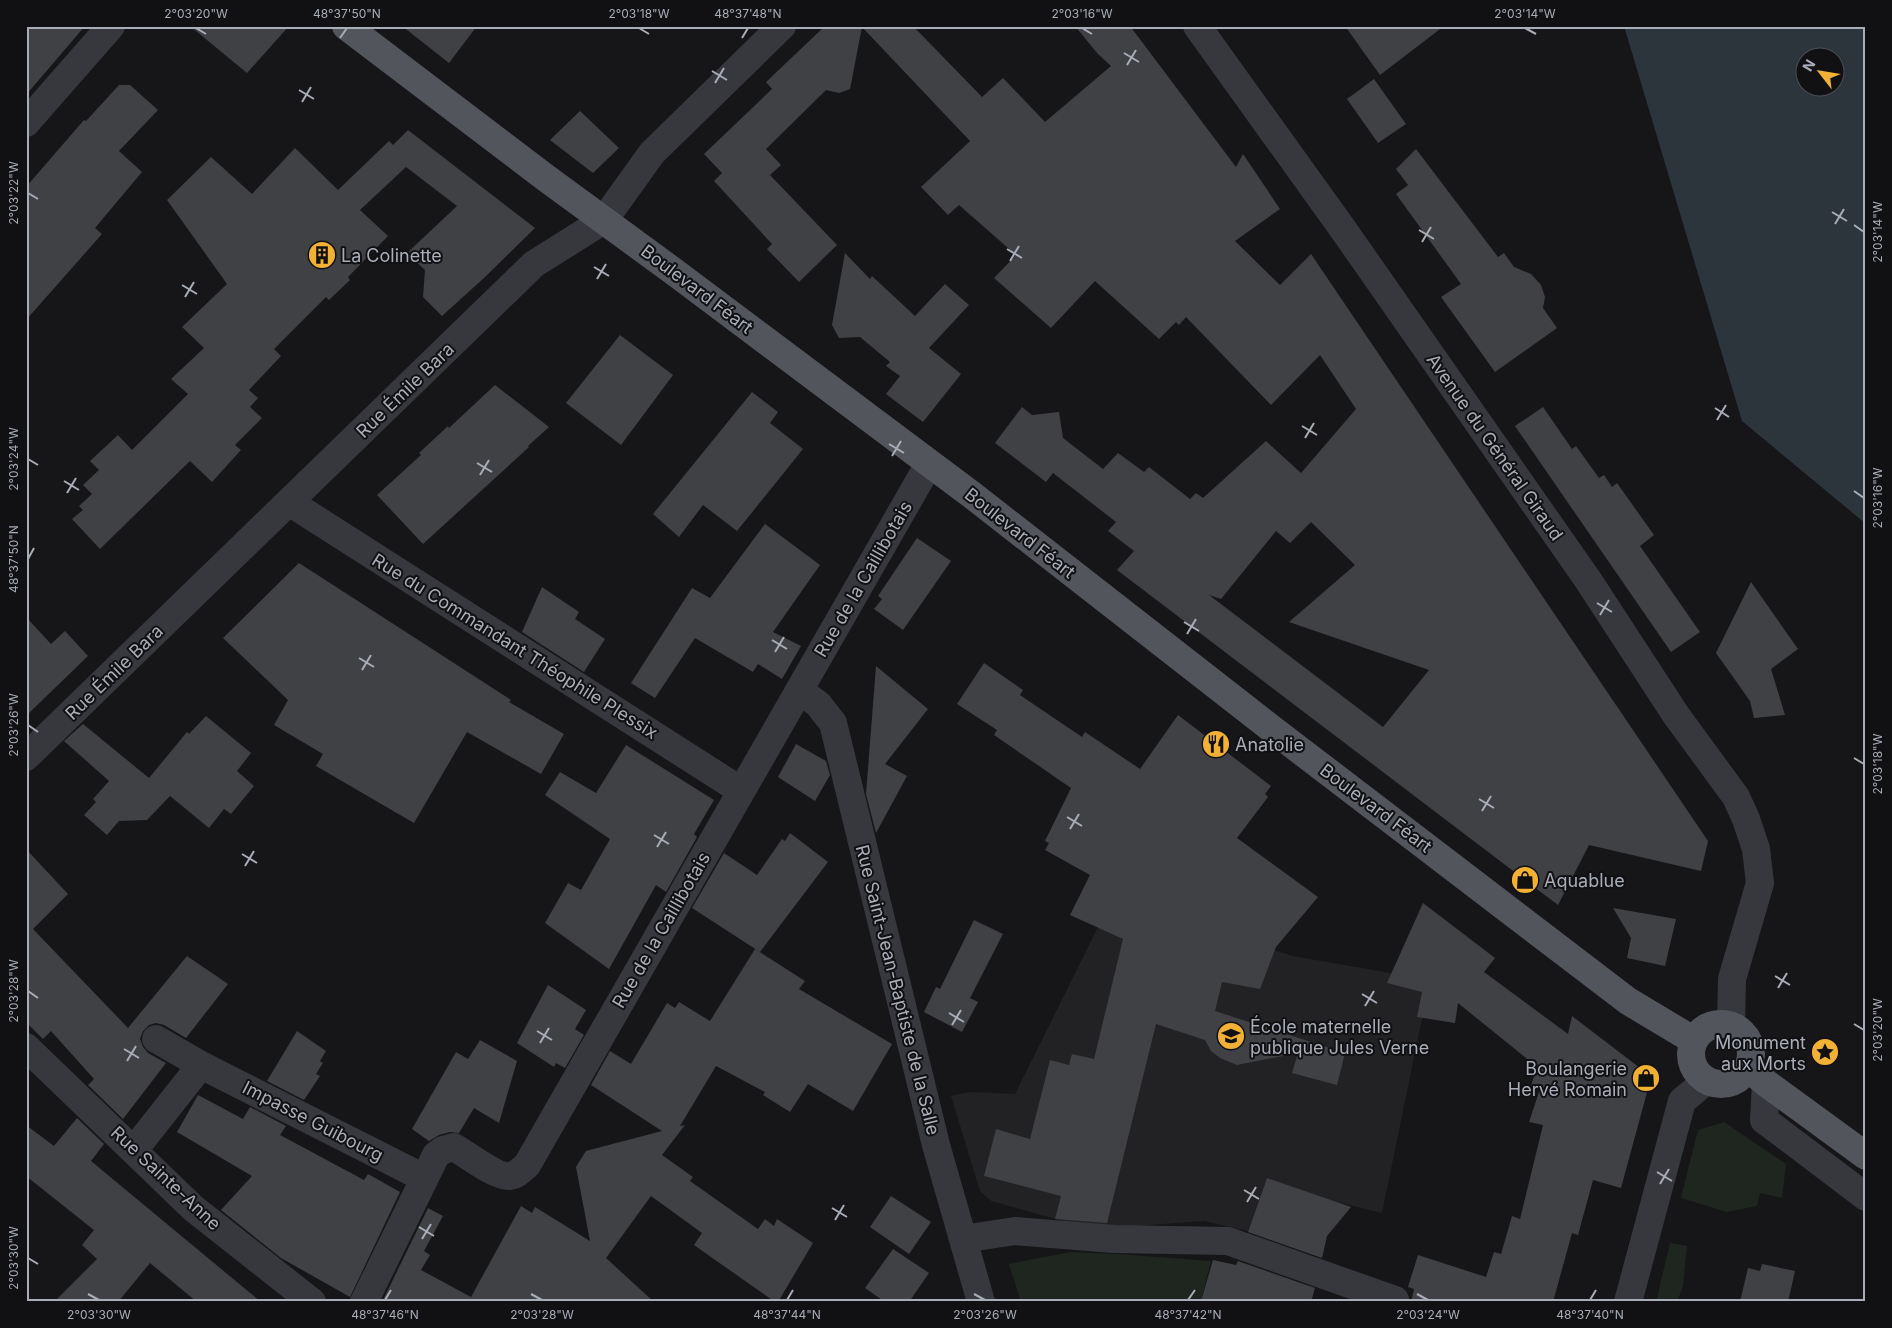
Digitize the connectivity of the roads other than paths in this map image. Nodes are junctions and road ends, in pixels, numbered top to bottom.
1 (111, 26) edge
2 (346, 26) edge
3 (782, 26) edge
4 (1197, 26) edge
5 (26, 123) edge
6 (604, 220) junction
7 (929, 464) junction
8 (289, 502) junction
9 (799, 690) junction
10 (26, 757) edge
11 (740, 790) junction
12 (1731, 1025) junction
13 (156, 1039) dead end
14 (1693, 1040) junction
15 (26, 1047) edge
16 (201, 1065) junction
17 (1757, 1075) junction
18 (1706, 1081) junction
19 (134, 1150) junction
20 (1866, 1156) edge
21 (424, 1178) junction
22 (1866, 1197) edge
23 (963, 1239) junction
24 (1395, 1300) dead end
25 (312, 1302) edge
26 (364, 1302) edge
27 (981, 1302) edge
28 (1628, 1302) edge

1 - 5 street
2 - 6 main road, Boulevard Féart
3 - 6 street, Rue Émile Bara
4 - 12 street, Avenue du Général Giraud
6 - 7 main road, Boulevard Féart
6 - 8 street, Rue Émile Bara
7 - 9 street, Rue de la Caillibotais
7 - 14 main road, Boulevard Féart
8 - 10 street, Rue Émile Bara
8 - 11 street, Rue du Commandant Théophile Plessix
9 - 11 street, Rue de la Caillibotais
9 - 23 street, Rue Saint-Jean-Baptiste de la Salle
11 - 21 street, Rue de la Caillibotais
12 - 14 main road
12 - 17 main road
13 - 16 street, Impasse Guibourg
14 - 18 main road
15 - 19 street, Rue Sainte-Anne
16 - 19 street
16 - 21 street, Impasse Guibourg
17 - 18 main road
17 - 20 main road
17 - 22 street
18 - 28 street
19 - 25 street, Rue Sainte-Anne
21 - 26 street, Rue de la Caillibotais
23 - 24 street
23 - 27 street, Rue Saint-Jean-Baptiste de la Salle

